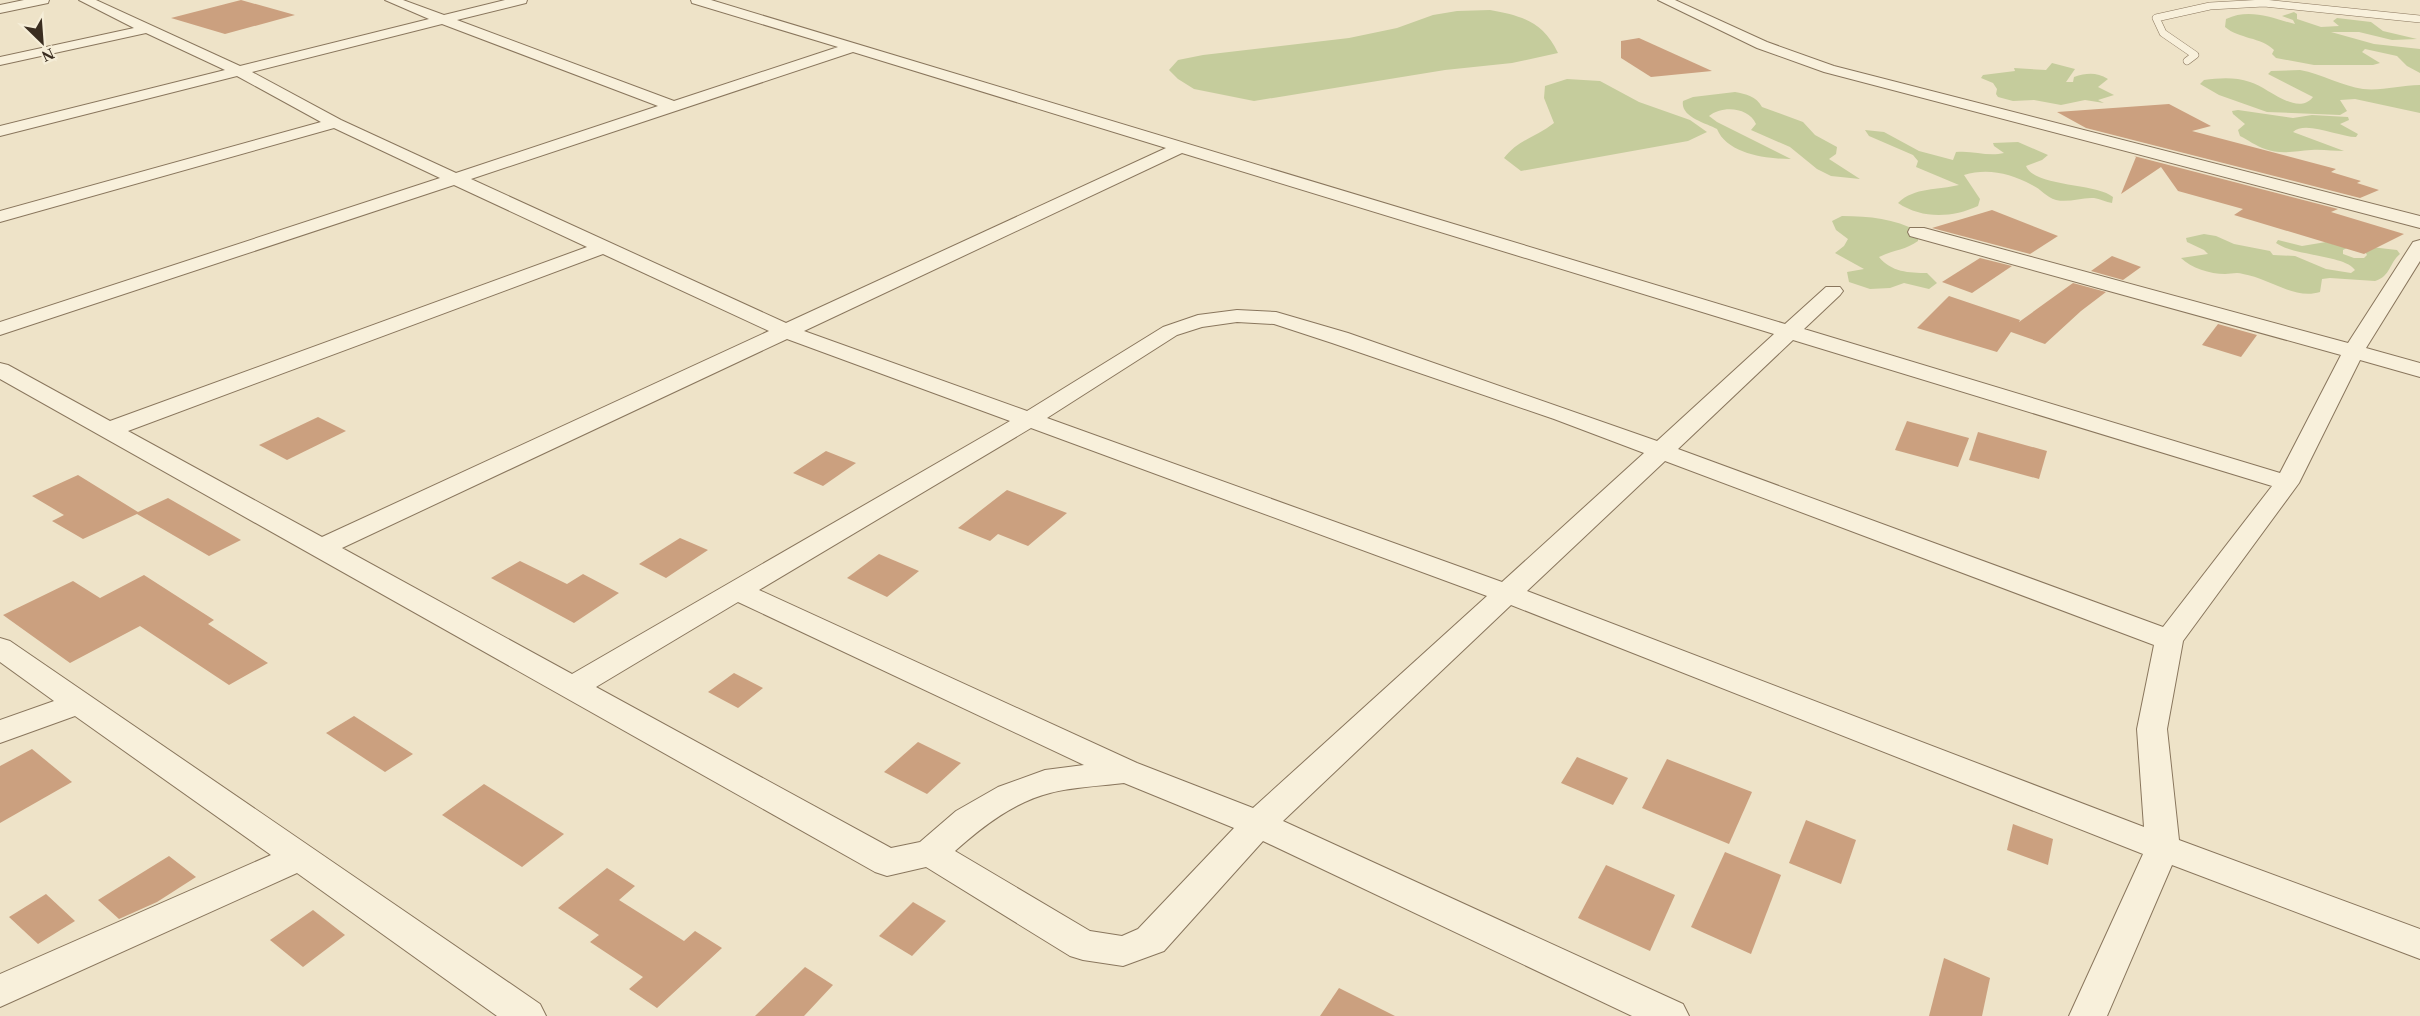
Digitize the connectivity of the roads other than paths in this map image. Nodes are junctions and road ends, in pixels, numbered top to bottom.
1 (43, 0) edge
2 (85, 0) edge
3 (391, 0) edge
4 (520, 0) edge
5 (698, 0) edge
6 (1664, 0) edge
7 (0, 9) edge
8 (2420, 19) edge
9 (443, 20) junction
10 (147, 29) junction
11 (854, 47) junction
12 (0, 61) edge
13 (2187, 61) dead end
14 (239, 71) junction
15 (674, 107) junction
16 (335, 123) junction
17 (0, 131) edge
18 (1181, 147) junction
19 (454, 179) junction
20 (0, 217) edge
21 (2420, 222) edge
22 (1917, 232) dead end
23 (2420, 246) edge
24 (601, 248) junction
25 (1833, 291) dead end
26 (0, 329) edge
27 (785, 331) junction
28 (1788, 332) junction
29 (2353, 352) junction
30 (0, 370) edge
31 (2420, 370) edge
32 (1030, 419) junction
33 (109, 430) junction
34 (1660, 451) junction
35 (2287, 483) junction
36 (321, 548) junction
37 (736, 590) junction
38 (1506, 593) junction
39 (2169, 640) junction
40 (0, 648) edge
41 (572, 687) junction
42 (79, 703) junction
43 (0, 732) edge
44 (1126, 771) junction
45 (1257, 824) junction
46 (2163, 848) junction
47 (930, 852) junction
48 (300, 857) junction
49 (2420, 944) edge
50 (0, 991) edge
51 (527, 1016) edge
52 (1670, 1016) edge
53 (2088, 1016) edge

1 - 7 street
2 - 10 street
3 - 9 street
4 - 9 street
5 - 11 street
6 - 21 street
8 - 13 lane
9 - 14 street
9 - 15 street
10 - 12 street
10 - 14 street
11 - 15 street
11 - 18 street
14 - 16 street
14 - 17 street
15 - 19 street
16 - 19 street
16 - 20 street
18 - 27 street
18 - 28 street
19 - 24 street
19 - 26 street
22 - 29 street
23 - 29 street
24 - 27 street
24 - 33 street
25 - 28 street
27 - 32 street
27 - 36 street
28 - 34 street
28 - 35 street
29 - 31 street
29 - 35 street
30 - 33 street
32 - 34 street
32 - 37 street
32 - 38 street
33 - 36 street
34 - 38 street
34 - 39 street
35 - 39 street
36 - 41 street
37 - 41 street
37 - 44 street
38 - 45 street
38 - 46 street
39 - 46 street
40 - 42 street
41 - 47 street
42 - 43 street
42 - 48 street
44 - 45 street
44 - 47 street
45 - 47 street
45 - 52 street
46 - 49 street
46 - 53 street
48 - 50 street
48 - 51 street

